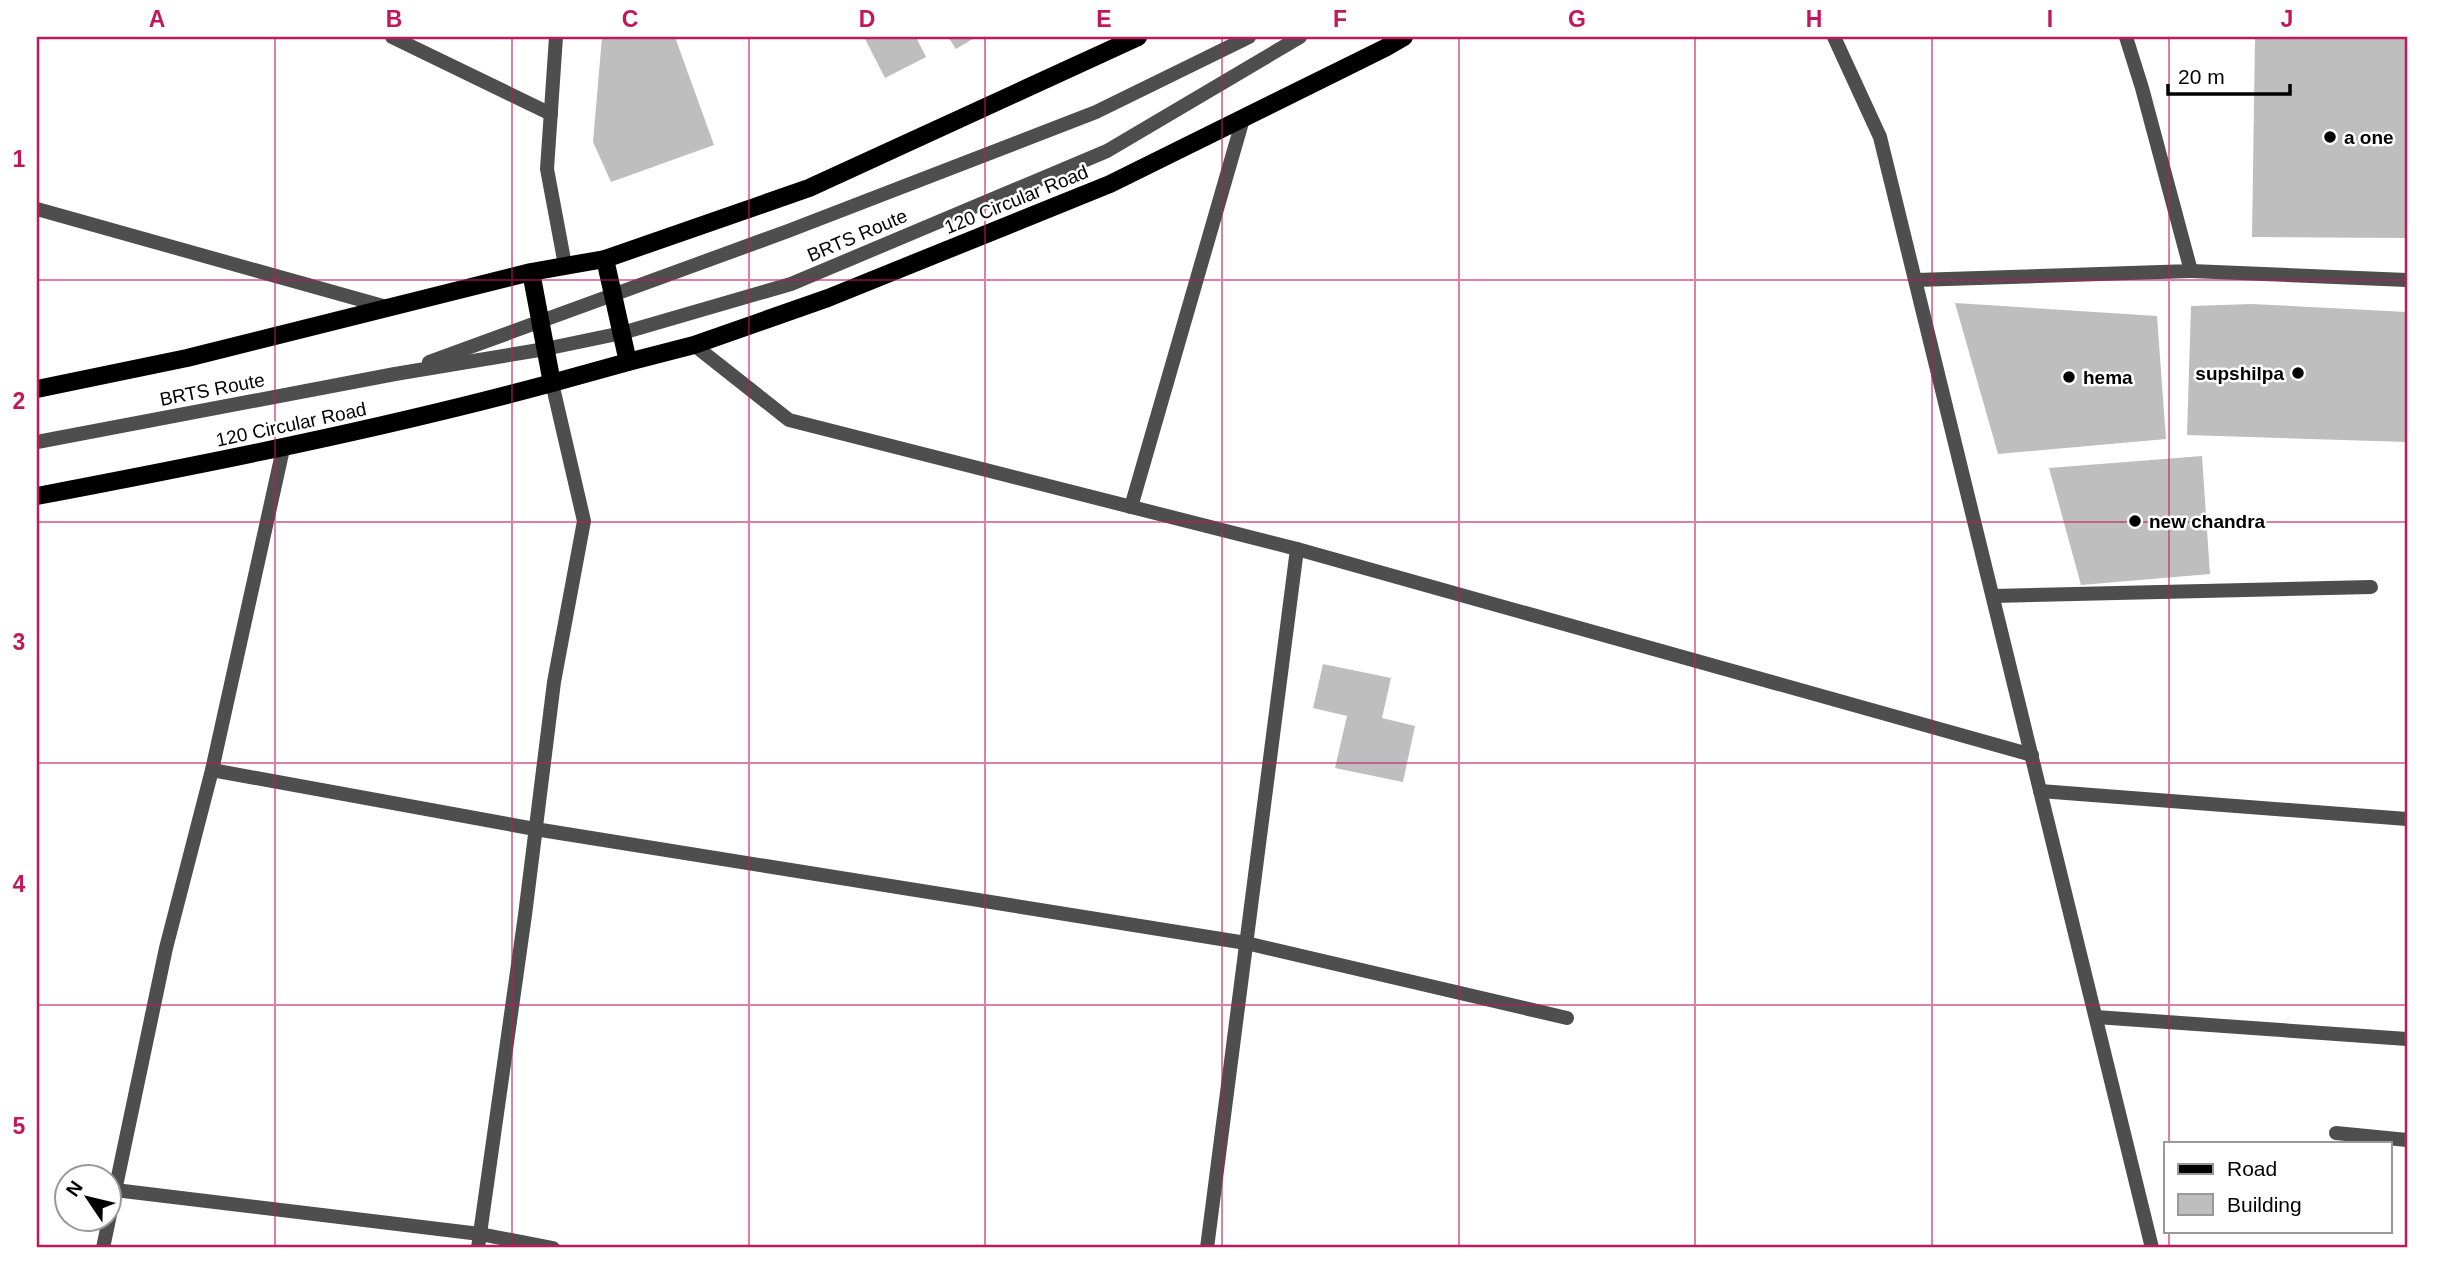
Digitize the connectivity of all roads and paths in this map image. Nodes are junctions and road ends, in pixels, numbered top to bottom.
1 (392, 37) edge
2 (556, 37) edge
3 (1138, 37) edge
4 (1249, 37) edge
5 (1300, 37) edge
6 (1404, 37) edge
7 (1835, 37) edge
8 (2126, 37) edge
9 (551, 114) junction
10 (1243, 119) junction
11 (37, 209) edge
12 (605, 259) junction
13 (565, 265) junction
14 (2191, 271) junction
15 (531, 272) junction
16 (1916, 280) junction
17 (2407, 280) edge
18 (613, 295) junction
19 (391, 309) junction
20 (540, 322) junction
21 (622, 332) junction
22 (694, 345) junction
23 (545, 349) junction
24 (628, 362) junction
25 (395, 374) junction
26 (552, 383) junction
27 (37, 389) edge
28 (37, 442) edge
29 (283, 449) junction
30 (37, 496) edge
31 (1131, 507) junction
32 (1297, 549) junction
33 (2371, 587) dead end
34 (1993, 596) junction
35 (2032, 755) junction
36 (212, 770) junction
37 (2040, 791) junction
38 (2407, 819) edge
39 (536, 829) junction
40 (1246, 943) junction
41 (2096, 1017) junction
42 (1567, 1018) dead end
43 (2407, 1040) edge
44 (2336, 1133) dead end
45 (2407, 1140) edge
46 (122, 1162) edge
47 (122, 1192) edge
48 (479, 1241) edge
49 (552, 1248) edge
50 (1207, 1248) edge
51 (2152, 1248) edge

1 - 9 street
2 - 9 street
3 - 12 main road
4 - 18 street, BRTS Route
5 - 21 street, BRTS Route
6 - 10 main road, 120 Circular Road
7 - 16 street
8 - 14 street
9 - 13 street
10 - 22 main road, 120 Circular Road
10 - 31 street
11 - 19 street
12 - 13 main road
12 - 18 main road
13 - 15 main road
14 - 16 street
14 - 17 street
15 - 19 main road
15 - 20 main road
16 - 34 street
18 - 20 street, BRTS Route
18 - 21 main road
19 - 27 main road
20 - 23 main road
20 - 25 street, BRTS Route
21 - 23 street, BRTS Route
21 - 24 main road
22 - 24 main road, 120 Circular Road
22 - 31 street
23 - 25 street, BRTS Route
23 - 26 main road
24 - 26 main road, 120 Circular Road
25 - 28 street, BRTS Route
26 - 29 main road, 120 Circular Road
26 - 39 street
29 - 30 main road, 120 Circular Road
29 - 36 street
31 - 32 street
32 - 35 street
32 - 40 street
33 - 34 street
34 - 35 street
35 - 37 street
36 - 39 street
36 - 46 street
37 - 38 street
37 - 41 street
39 - 40 street
39 - 48 street
40 - 42 street
40 - 50 street
41 - 43 street
41 - 51 street
44 - 45 street
47 - 48 street
48 - 49 street

